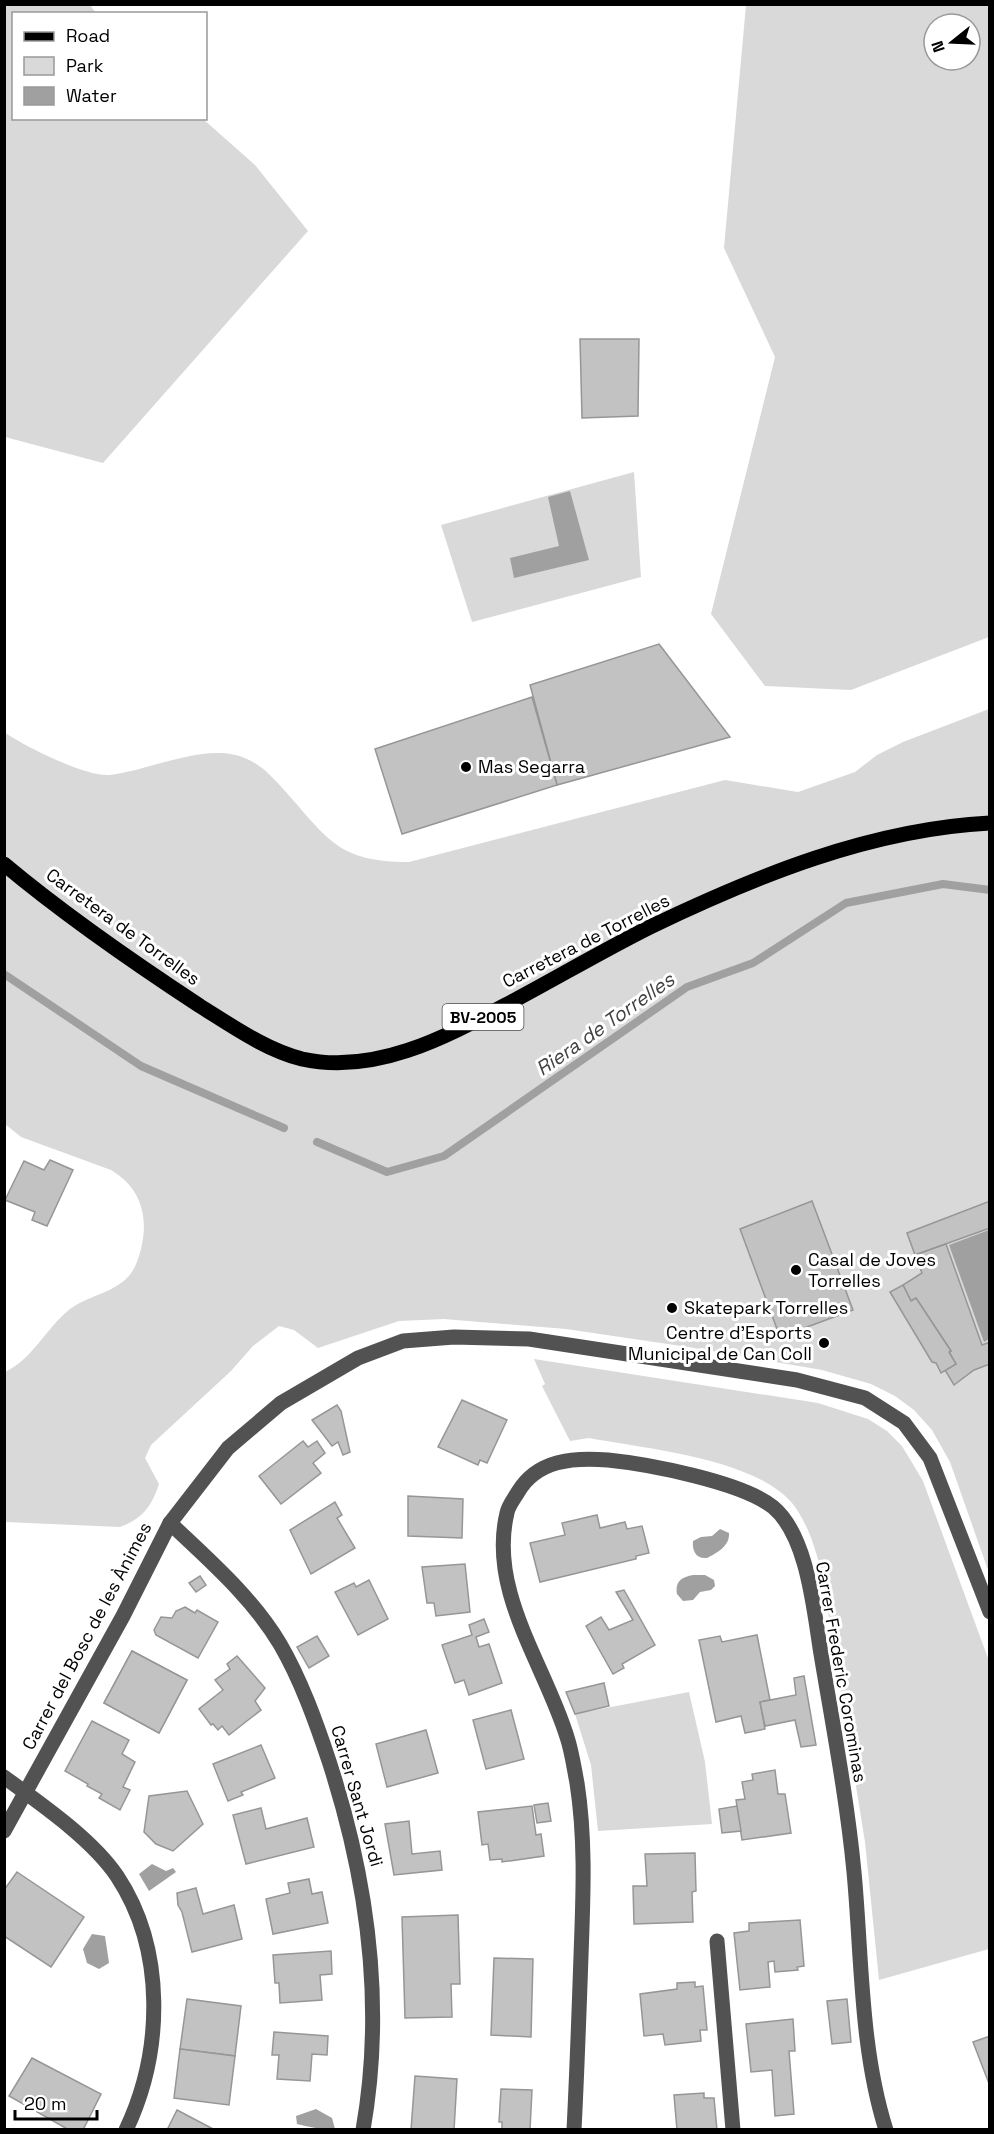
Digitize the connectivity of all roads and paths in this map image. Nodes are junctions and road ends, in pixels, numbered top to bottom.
1 (990, 823) edge
2 (4, 864) edge
3 (170, 1523) junction
4 (990, 1612) edge
5 (4, 1777) edge
6 (26, 1792) junction
7 (4, 1831) edge
8 (717, 1941) dead end
9 (126, 2130) edge
10 (363, 2130) edge
11 (574, 2130) edge
12 (733, 2130) edge
13 (886, 2130) edge

1 - 2 main road, Carretera de Torrelles / BV-2005
3 - 4 street, Carrer del Bosc de les Ànimes
3 - 6 street, Carrer del Bosc de les Ànimes
3 - 10 street, Carrer Sant Jordi
5 - 6 street
6 - 7 street, Carrer del Bosc de les Ànimes
6 - 9 street
8 - 12 street
11 - 13 street, Carrer Frederic Corominas

